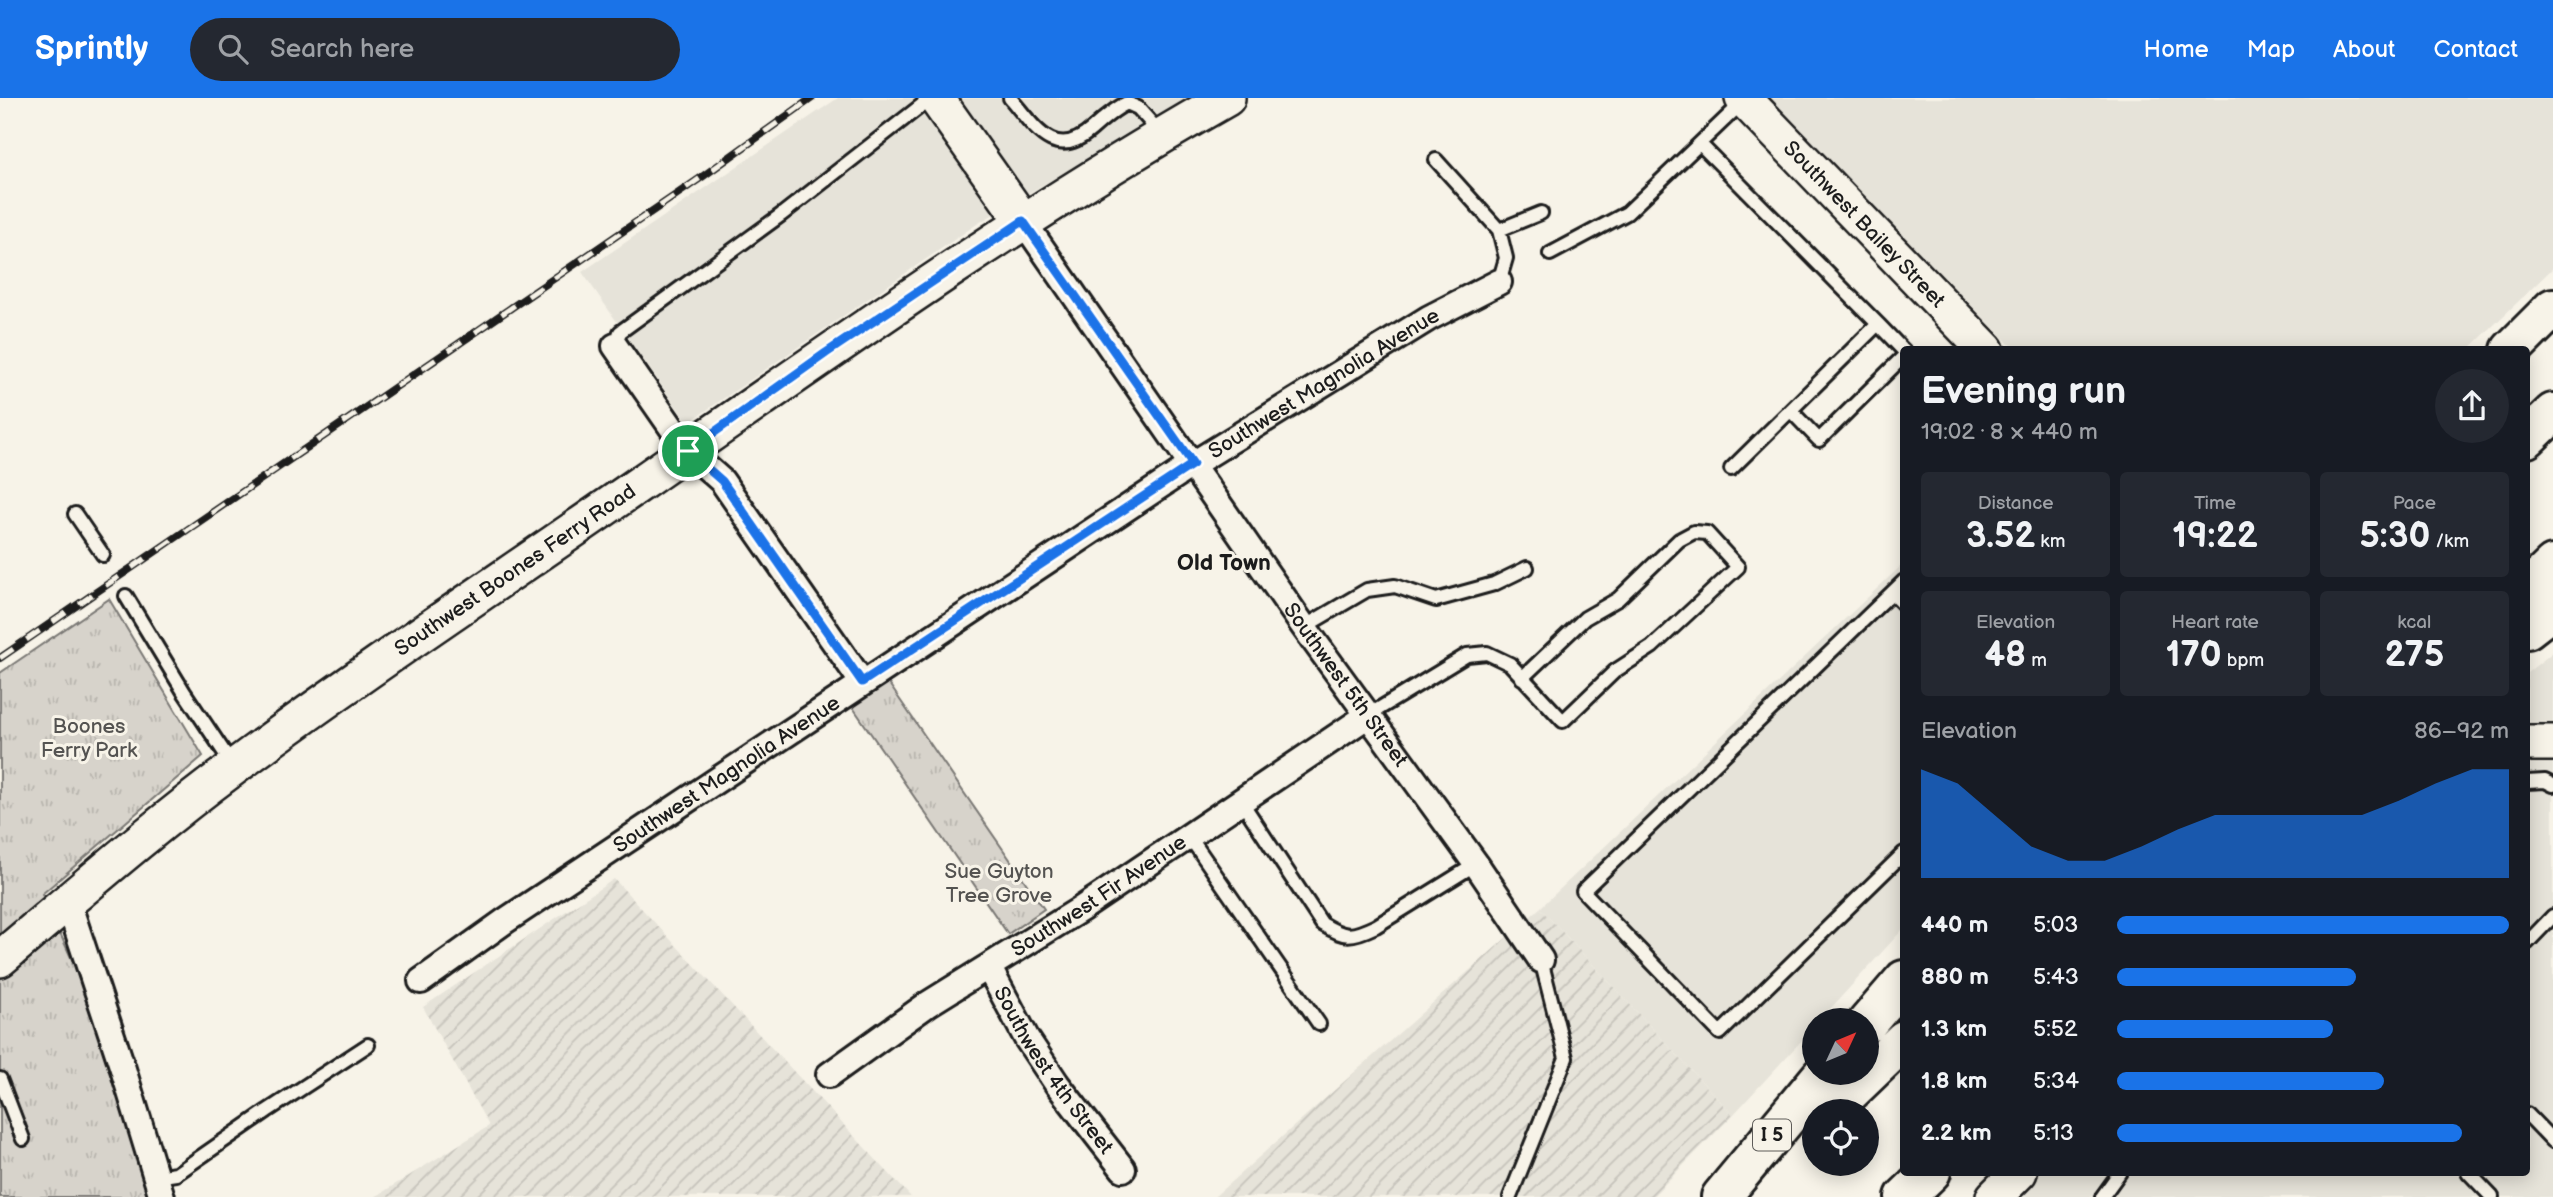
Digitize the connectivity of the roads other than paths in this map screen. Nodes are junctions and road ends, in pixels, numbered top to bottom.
1 (934, 98) edge
2 (1010, 98) edge
3 (1227, 98) edge
4 (1744, 99) edge
5 (1162, 135) junction
6 (1700, 144) junction
7 (1436, 160) dead end
8 (1541, 213) dead end
9 (1023, 221) junction
10 (1499, 230) junction
11 (1550, 254) dead end
12 (1499, 282) joint
13 (2553, 308) edge
14 (1878, 324) junction
15 (615, 346) joint
16 (1982, 346) edge
17 (2515, 346) edge
18 (1900, 347) edge
19 (1900, 360) edge
20 (1790, 411) junction
21 (2553, 413) edge
22 (2530, 435) edge
23 (688, 451) junction
24 (1193, 464) junction
25 (1731, 469) dead end
26 (75, 514) dead end
27 (103, 555) dead end
28 (2553, 565) edge
29 (1527, 568) dead end
30 (1900, 585) edge
31 (2530, 587) edge
32 (1892, 593) junction
33 (126, 596) dead end
34 (1900, 601) edge
35 (2553, 609) edge
36 (1304, 627) junction
37 (2530, 627) edge
38 (1522, 678) junction
39 (862, 682) junction
40 (1367, 716) junction
41 (2530, 743) edge
42 (2553, 743) edge
43 (234, 767) junction
44 (2530, 782) edge
45 (2553, 785) edge
46 (1241, 801) junction
47 (1189, 836) junction
48 (1900, 857) edge
49 (1476, 863) junction
50 (68, 902) junction
51 (2553, 916) edge
52 (2530, 940) edge
53 (0, 959) edge
54 (1541, 960) joint
55 (989, 968) junction
56 (421, 981) dead end
57 (1900, 985) edge
58 (1880, 1008) edge
59 (1319, 1024) dead end
60 (1900, 1044) edge
61 (368, 1045) dead end
62 (829, 1075) dead end
63 (0, 1079) edge
64 (1814, 1085) edge
65 (1843, 1099) edge
66 (2530, 1117) edge
67 (1802, 1138) edge
68 (23, 1139) dead end
69 (2553, 1141) edge
70 (1123, 1169) dead end
71 (1927, 1176) edge
72 (2015, 1176) edge
73 (2117, 1176) edge
74 (2472, 1176) edge
75 (159, 1187) edge
76 (1510, 1197) edge
77 (1721, 1197) edge
78 (1741, 1197) edge
79 (1905, 1197) edge
80 (1994, 1197) edge
81 (2102, 1197) edge
82 (2492, 1197) edge

1 - 9 street, Southwest 5th Street
1 - 15 lane
2 - 5 lane
3 - 5 street, Southwest Boones Ferry Road
4 - 6 lane
4 - 16 street, Southwest Bailey Street
5 - 9 street, Southwest Boones Ferry Road
6 - 11 lane
6 - 14 lane
7 - 10 lane
8 - 10 lane
9 - 23 street, Southwest Boones Ferry Road
9 - 24 street, Southwest 5th Street
10 - 12 lane
12 - 24 street, Southwest Magnolia Avenue
13 - 17 highway
14 - 18 lane
14 - 20 lane
15 - 23 street
19 - 20 lane
20 - 25 lane
21 - 22 highway
23 - 39 street
23 - 43 street, Southwest Boones Ferry Road
24 - 36 street, Southwest 5th Street
24 - 39 street, Southwest Magnolia Avenue
26 - 27 lane
28 - 31 highway
29 - 36 lane
30 - 32 lane
32 - 34 lane
32 - 48 lane
33 - 43 lane
35 - 37 highway
36 - 40 street, Southwest 5th Street
38 - 38 lane
38 - 40 lane
39 - 56 street, Southwest Magnolia Avenue
40 - 46 street, Southwest Fir Avenue
40 - 49 street, Southwest 5th Street
41 - 42 street
43 - 50 street, Southwest Boones Ferry Road
44 - 45 lane
46 - 47 street, Southwest Fir Avenue
46 - 49 lane
47 - 55 street, Southwest Fir Avenue
47 - 59 lane
49 - 54 street, Southwest 5th Street
50 - 53 street, Southwest Boones Ferry Road
50 - 75 street
51 - 52 lane
54 - 76 lane
55 - 62 street, Southwest Fir Avenue
55 - 70 street, Southwest 4th Street
57 - 58 highway
60 - 65 highway
61 - 75 lane
63 - 68 lane
64 - 77 highway, I 5
66 - 69 lane
67 - 78 highway, I 5
71 - 79 highway
72 - 80 street
73 - 81 lane
74 - 82 lane

